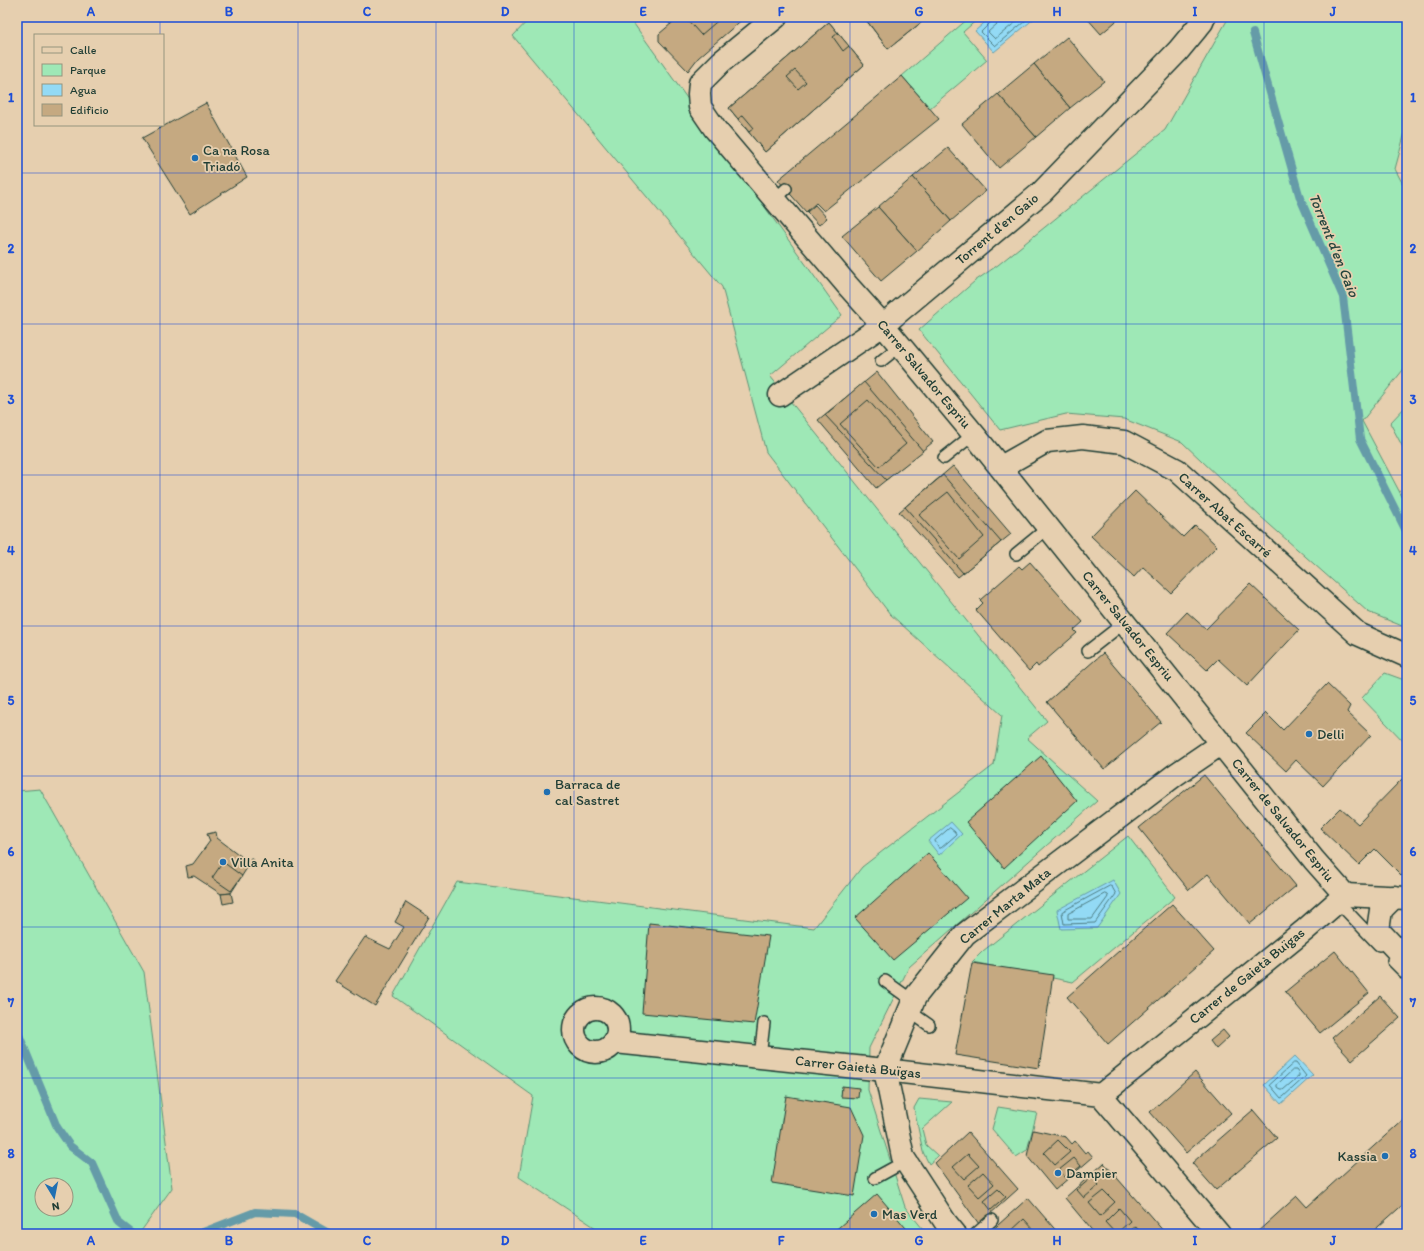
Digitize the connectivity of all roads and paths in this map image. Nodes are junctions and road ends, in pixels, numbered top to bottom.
1 (776, 17) edge
2 (1204, 17) edge
3 (883, 324) junction
4 (900, 346) junction
5 (881, 361) dead end
6 (780, 394) dead end
7 (974, 434) junction
8 (944, 458) dead end
9 (1001, 468) junction
10 (1049, 528) junction
11 (1016, 554) dead end
12 (1124, 622) junction
13 (1088, 651) dead end
14 (1407, 656) edge
15 (1222, 744) junction
16 (1400, 897) edge
17 (1341, 899) junction
18 (1407, 961) edge
19 (1407, 975) edge
20 (885, 981) dead end
21 (911, 1006) junction
22 (764, 1023) dead end
23 (929, 1025) dead end
24 (615, 1042) dead end
25 (760, 1057) junction
26 (885, 1070) junction
27 (1100, 1095) junction
28 (906, 1161) junction
29 (875, 1178) dead end
30 (992, 1220) dead end
31 (956, 1234) edge
32 (976, 1234) edge
33 (1219, 1234) edge

1 - 3 street, Carrer Salvador Espriu
2 - 3 street, Torrent d'en Gaio
3 - 4 street, Carrer Salvador Espriu
3 - 6 street, Torrent d'en Gaio
4 - 5 lane
4 - 7 street, Carrer Salvador Espriu
7 - 8 lane
7 - 9 street, Carrer Salvador Espriu
9 - 10 street, Carrer Salvador Espriu
9 - 14 street, Carrer Abat Escarré
10 - 11 lane
10 - 12 street, Carrer Salvador Espriu
12 - 13 lane
12 - 15 street, Carrer Salvador Espriu
15 - 17 street, Carrer de Salvador Espriu
15 - 21 street, Carrer Marta Mata
16 - 17 street
16 - 18 street
17 - 19 lane, Carrer de Salvador Espriu
17 - 27 street, Carrer de Gaietà Buïgas
20 - 21 lane
21 - 23 lane
21 - 26 street, Carrer Marta Mata
22 - 25 lane
24 - 25 street, Carrer Gaietà Buïgas
25 - 26 street, Carrer Gaietà Buïgas
26 - 27 street, Carrer Gaietà Buïgas
26 - 28 street
27 - 33 street
28 - 29 lane
28 - 31 street
30 - 32 lane

